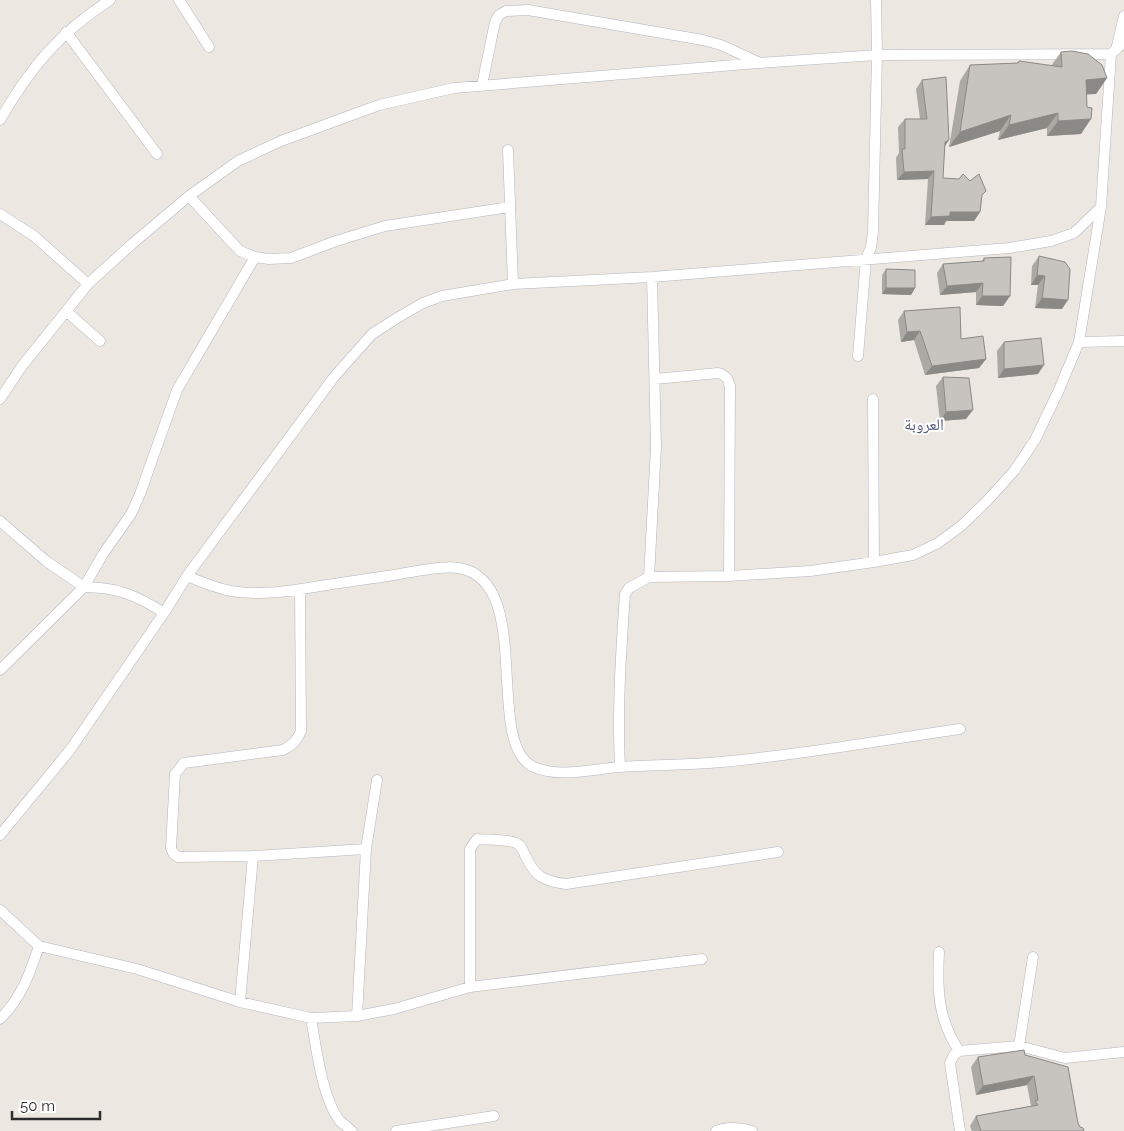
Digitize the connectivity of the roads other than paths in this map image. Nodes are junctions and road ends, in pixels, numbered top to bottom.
1 (110, 0) edge
2 (179, 0) edge
3 (876, 0) edge
4 (1124, 16) edge
5 (66, 32) junction
6 (1124, 42) edge
7 (209, 47) dead end
8 (1113, 52) junction
9 (877, 55) junction
10 (759, 63) junction
11 (482, 85) junction
12 (0, 120) edge
13 (508, 150) dead end
14 (157, 154) dead end
15 (189, 196) junction
16 (510, 207) junction
17 (1101, 207) junction
18 (0, 214) edge
19 (255, 257) junction
20 (866, 259) junction
21 (652, 277) junction
22 (88, 284) junction
23 (512, 284) junction
24 (66, 311) junction
25 (100, 341) dead end
26 (1124, 341) edge
27 (1079, 342) junction
28 (858, 356) dead end
29 (655, 379) junction
30 (0, 398) edge
31 (873, 399) dead end
32 (0, 522) edge
33 (874, 562) junction
34 (187, 576) junction
35 (729, 576) junction
36 (649, 577) junction
37 (84, 587) junction
38 (300, 590) junction
39 (164, 613) junction
40 (0, 670) edge
41 (960, 730) dead end
42 (620, 767) junction
43 (377, 780) dead end
44 (0, 835) edge
45 (366, 849) junction
46 (778, 852) dead end
47 (253, 856) junction
48 (0, 910) edge
49 (39, 946) junction
50 (939, 952) dead end
51 (1033, 957) dead end
52 (702, 959) dead end
53 (470, 987) junction
54 (240, 1002) junction
55 (357, 1016) junction
56 (311, 1018) junction
57 (0, 1019) edge
58 (1019, 1046) junction
59 (959, 1051) junction
60 (1124, 1052) edge
61 (494, 1116) dead end
62 (352, 1131) edge
63 (396, 1131) edge
64 (716, 1131) edge
65 (752, 1131) edge
66 (960, 1131) edge

1 - 5 street
2 - 7 street
3 - 9 street
4 - 8 street
5 - 12 street
5 - 14 street
6 - 8 street
8 - 9 street
8 - 17 street
9 - 10 street
9 - 20 street
10 - 11 street
10 - 11 street
11 - 15 street
13 - 16 street
15 - 19 street
15 - 22 street
16 - 19 street
16 - 23 street
17 - 20 street
17 - 27 street
18 - 22 street
19 - 37 street
20 - 21 street
20 - 28 street
21 - 23 street
21 - 29 street
22 - 24 street
23 - 34 street
24 - 25 street
24 - 30 street
26 - 27 street
27 - 33 street
29 - 35 street
29 - 36 street
31 - 33 street
32 - 37 street
33 - 35 street
34 - 38 street
34 - 39 street
35 - 36 street
36 - 42 street
37 - 39 street
37 - 40 street
38 - 42 street
38 - 47 street
39 - 44 street
41 - 42 street
43 - 45 street
45 - 47 street
45 - 55 street
46 - 53 street
47 - 54 street
48 - 49 street
49 - 54 street
49 - 57 street
50 - 59 street
51 - 58 street
52 - 53 street
53 - 55 street
54 - 56 street
55 - 56 street
56 - 62 street
58 - 59 street
58 - 60 street
59 - 66 street
61 - 63 street
64 - 65 street

